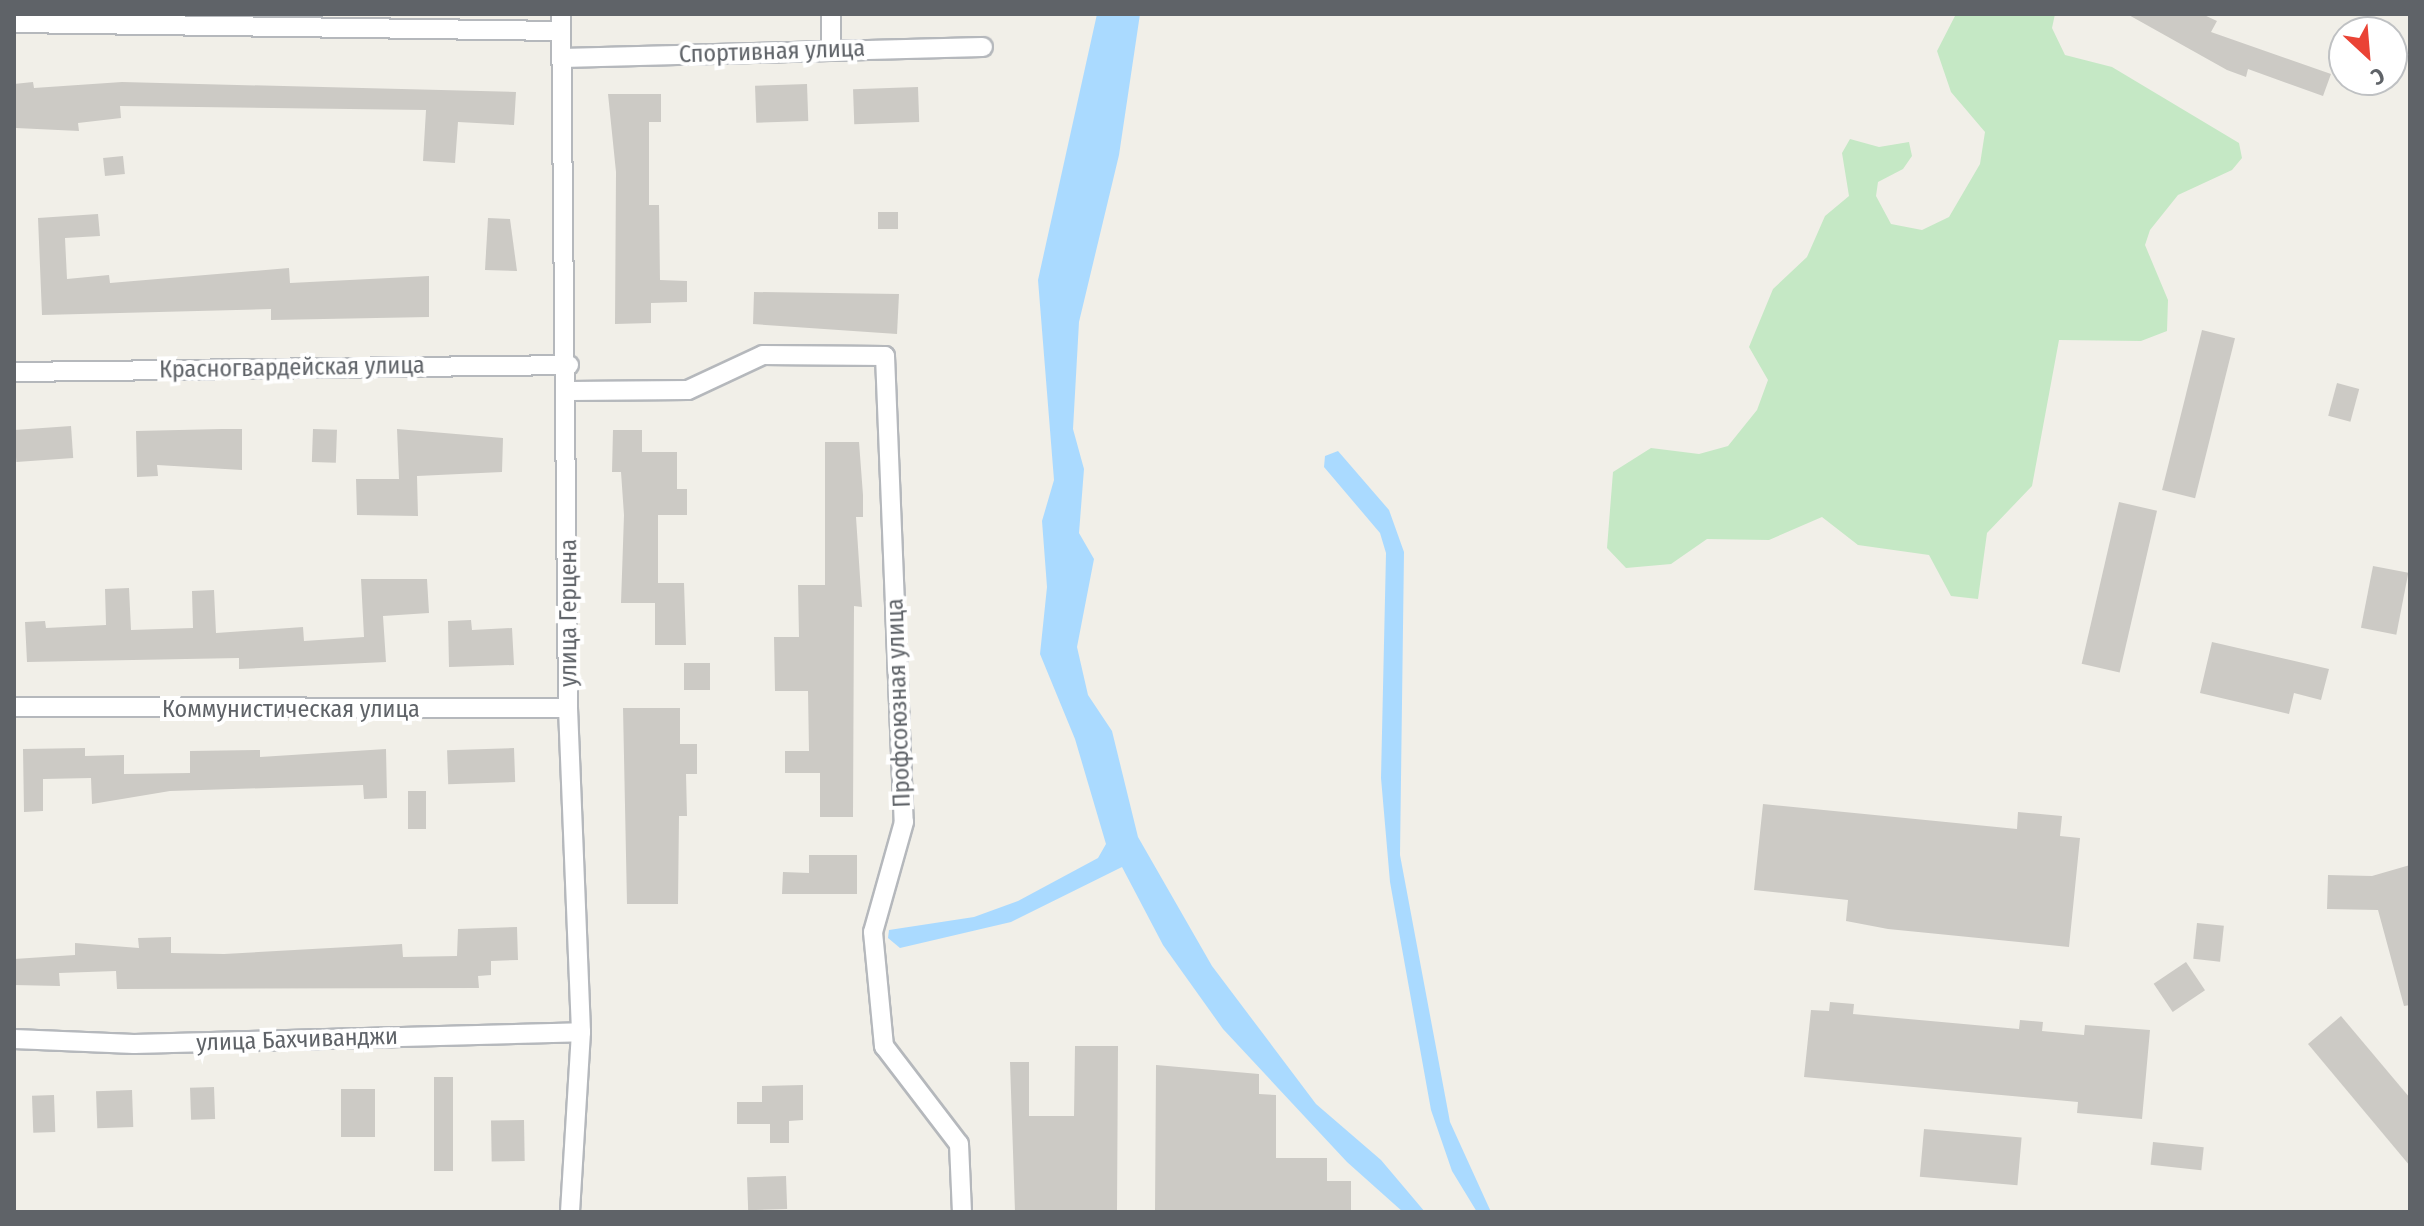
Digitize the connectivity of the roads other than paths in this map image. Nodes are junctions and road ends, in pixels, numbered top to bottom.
1 (831, 14) edge
2 (14, 23) edge
3 (560, 23) edge
4 (983, 47) dead end
5 (831, 50) junction
6 (562, 58) junction
7 (569, 365) junction
8 (14, 372) edge
9 (570, 391) junction
10 (14, 707) edge
11 (568, 708) junction
12 (581, 1032) junction
13 (14, 1039) edge
14 (570, 1212) edge
15 (962, 1212) edge

1 - 5 street
2 - 3 street
3 - 6 street, улица Герцена
4 - 5 street, Спортивная улица
5 - 6 street, Спортивная улица
6 - 7 street, улица Герцена
7 - 8 street, Красногвардейская улица
7 - 9 street, улица Герцена
9 - 11 street, улица Герцена
9 - 15 street, Профсоюзная улица
10 - 11 street, Коммунистическая улица
11 - 12 street, улица Герцена
12 - 13 street, улица Бахчиванджи
12 - 14 street, улица Герцена

